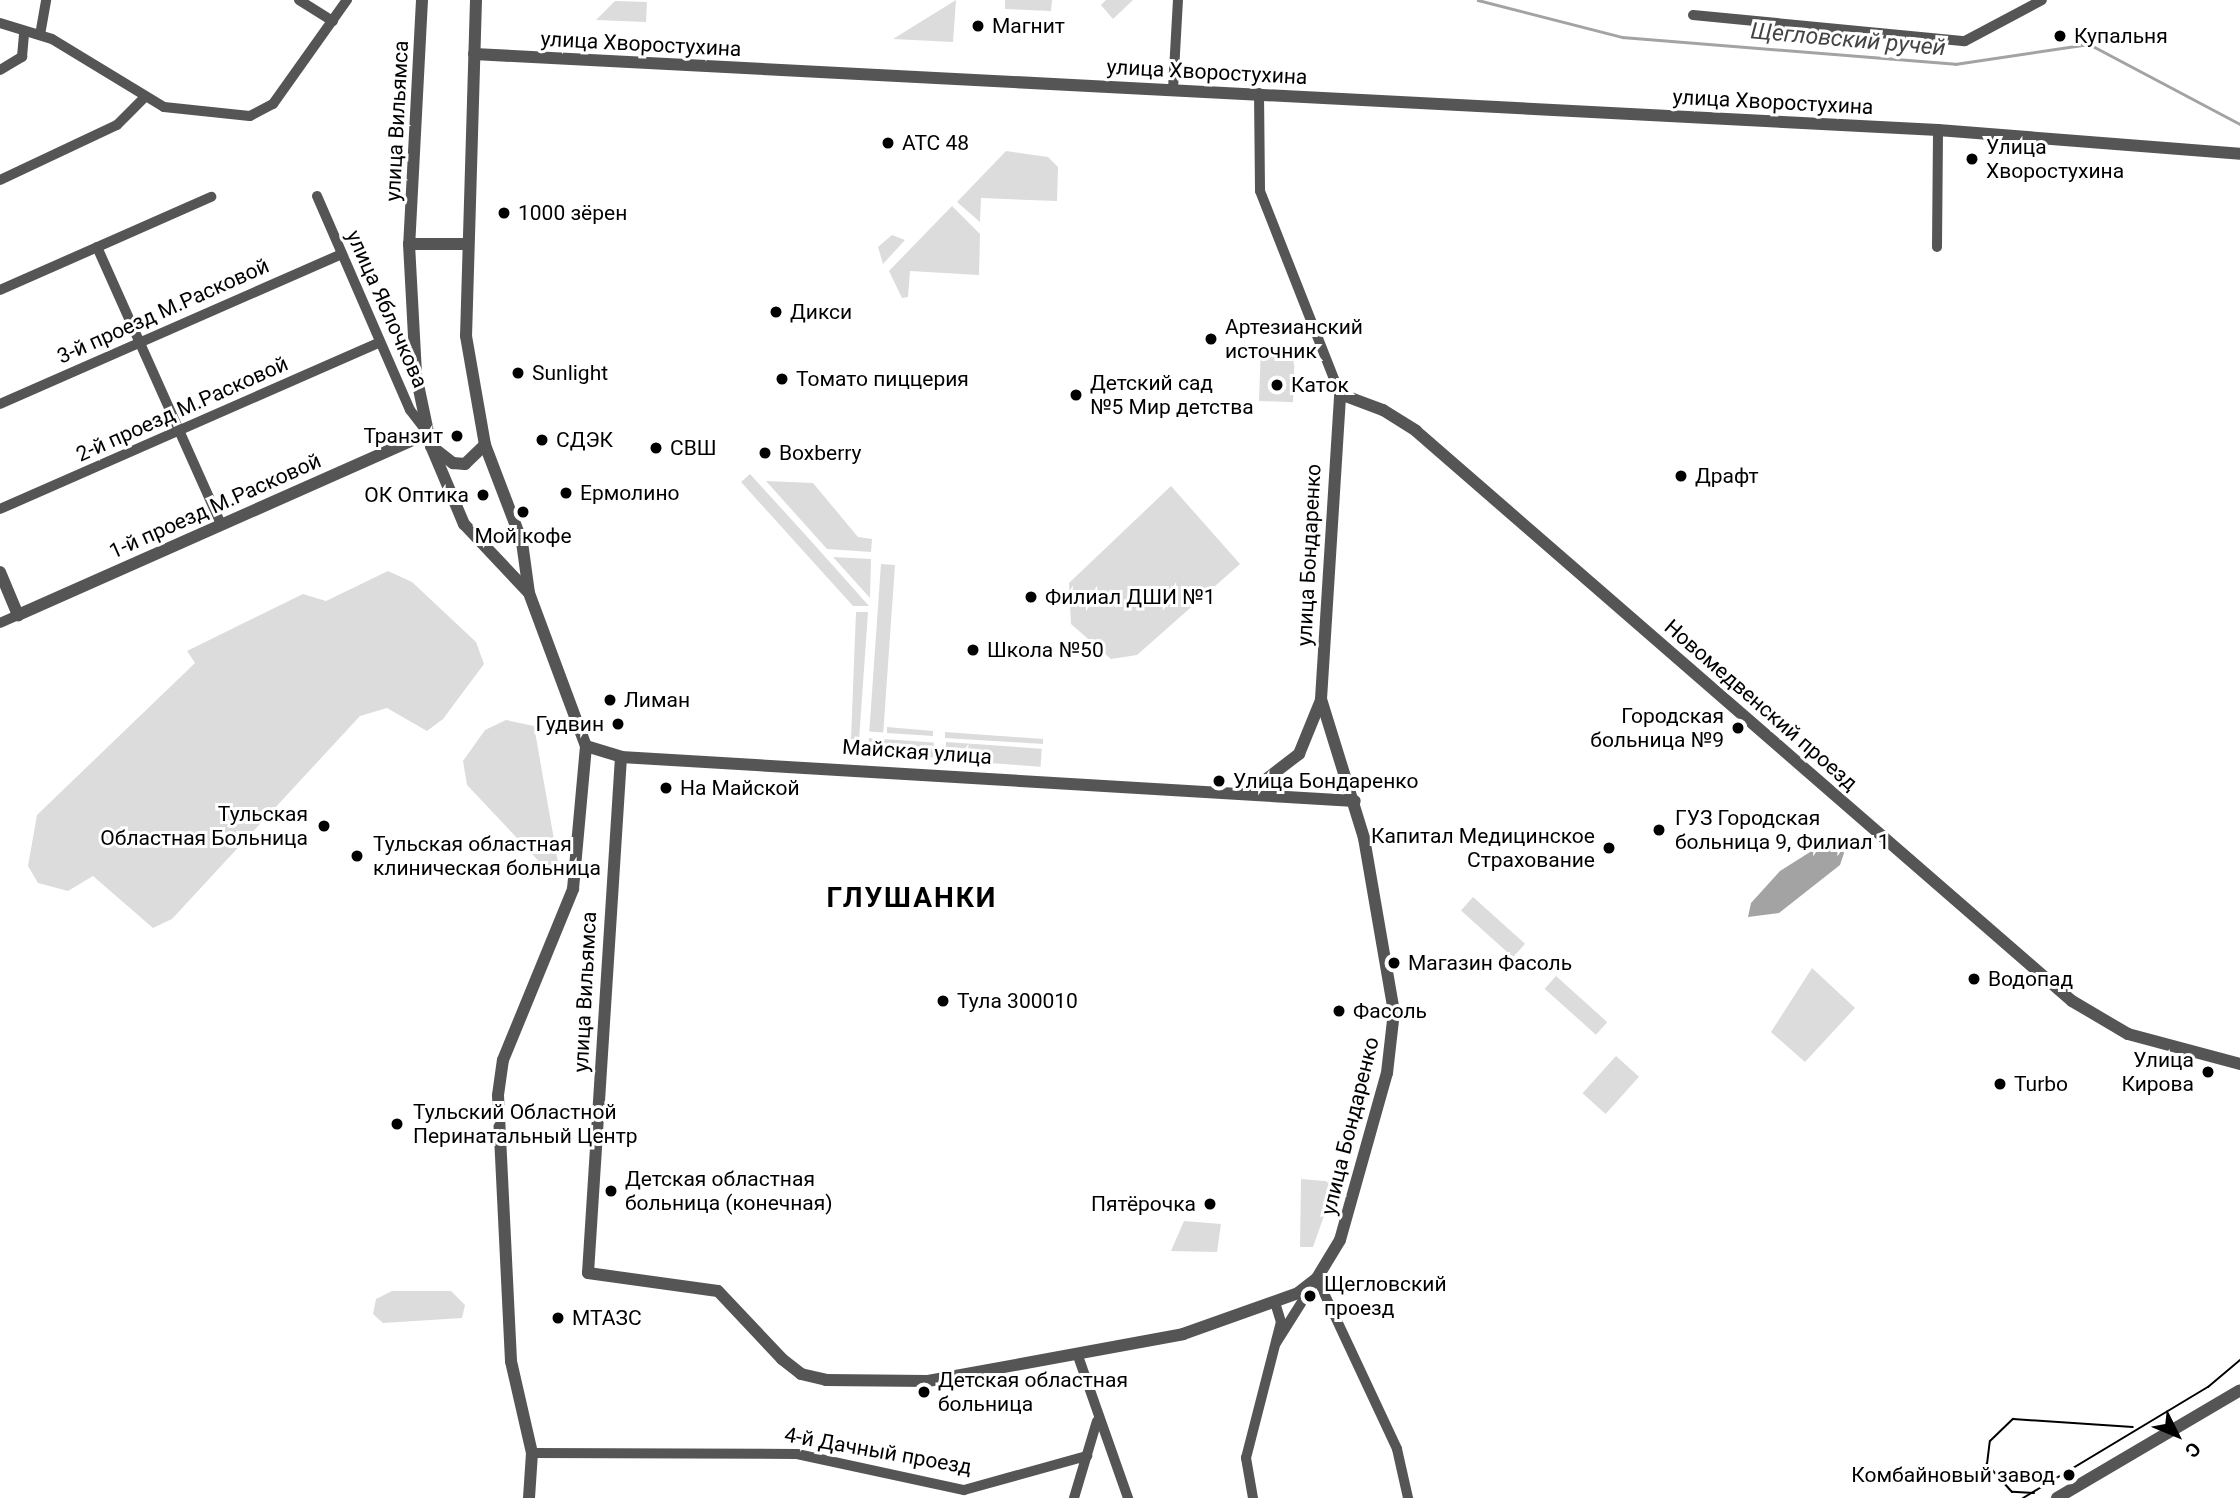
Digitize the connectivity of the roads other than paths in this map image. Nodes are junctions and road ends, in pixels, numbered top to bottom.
1 (46, 0) edge
2 (299, 0) edge
3 (347, 0) edge
4 (422, 0) edge
5 (476, 0) edge
6 (1178, 0) edge
7 (2042, 0) edge
8 (1693, 15) dead end
9 (333, 21) junction
10 (0, 23) edge
11 (24, 34) junction
12 (40, 35) junction
13 (474, 54) junction
14 (0, 70) edge
15 (1173, 89) junction
16 (1259, 93) junction
17 (143, 99) junction
18 (1938, 130) junction
19 (2240, 154) edge
20 (0, 180) edge
21 (317, 196) dead end
22 (211, 197) dead end
23 (409, 244) junction
24 (465, 244) junction
25 (97, 247) junction
26 (1937, 247) dead end
27 (341, 254) junction
28 (0, 290) edge
29 (142, 343) junction
30 (379, 343) junction
31 (1340, 394) junction
32 (0, 404) edge
33 (180, 430) junction
34 (429, 439) junction
35 (485, 445) junction
36 (0, 509) edge
37 (221, 524) junction
38 (496, 561) junction
39 (523, 561) junction
40 (0, 572) edge
41 (529, 593) junction
42 (18, 615) junction
43 (0, 623) edge
44 (1321, 699) junction
45 (586, 746) junction
46 (621, 757) junction
47 (1247, 794) junction
48 (1355, 801) junction
49 (2240, 1064) edge
50 (1317, 1278) junction
51 (1275, 1301) junction
52 (1276, 1343) junction
53 (1078, 1356) junction
54 (2240, 1390) edge
55 (1097, 1421) junction
56 (532, 1453) junction
57 (1087, 1456) junction
58 (529, 1498) edge
59 (1074, 1498) edge
60 (1128, 1498) edge
61 (1253, 1498) edge
62 (1408, 1498) edge
63 (2057, 1498) edge

1 - 12 street
2 - 9 street
3 - 9 street
4 - 23 street, улица Вильямса
5 - 13 street, улица Вильямса
6 - 15 street
7 - 8 street
9 - 17 street
10 - 11 street
11 - 12 street
11 - 14 street
12 - 17 street
13 - 15 street, улица Хворостухина
13 - 24 street, улица Вильямса
15 - 16 street, улица Хворостухина
16 - 18 street, улица Хворостухина
16 - 31 street, улица Бондаренко
17 - 20 street
18 - 19 street, улица Хворостухина
18 - 26 street
21 - 27 street, улица Яблочкова
22 - 25 street
23 - 24 street
23 - 34 street, улица Вильямса
24 - 35 street, улица Вильямса
25 - 28 street
25 - 29 street
27 - 29 street, 3-й проезд М.Расковой
27 - 30 street, улица Яблочкова
29 - 32 street, 3-й проезд М.Расковой
29 - 33 street
30 - 33 street, 2-й проезд М.Расковой
30 - 34 street, улица Яблочкова
31 - 44 street, улица Бондаренко
31 - 49 street, Новомедвенский проезд
33 - 36 street, 2-й проезд М.Расковой
33 - 37 street
34 - 35 street
34 - 37 street, 1-й проезд М.Расковой
34 - 38 street, улица Вильямса
35 - 39 street, улица Вильямса
37 - 42 street, 1-й проезд М.Расковой
38 - 39 street
38 - 41 street, улица Вильямса
39 - 41 street, улица Вильямса
40 - 42 street
41 - 45 street, улица Вильямса
42 - 43 street
44 - 47 street
44 - 48 street, улица Бондаренко
45 - 46 street, Майская улица
45 - 56 street
46 - 47 street, Майская улица
46 - 53 street, улица Вильямса
47 - 48 street, Майская улица
48 - 50 street, улица Бондаренко
50 - 51 street
50 - 52 street
50 - 62 street
51 - 52 street
51 - 53 street
52 - 61 street
53 - 55 street
54 - 63 street
55 - 57 street
55 - 60 street
56 - 57 street, 4-й Дачный проезд
56 - 58 street
57 - 59 street

